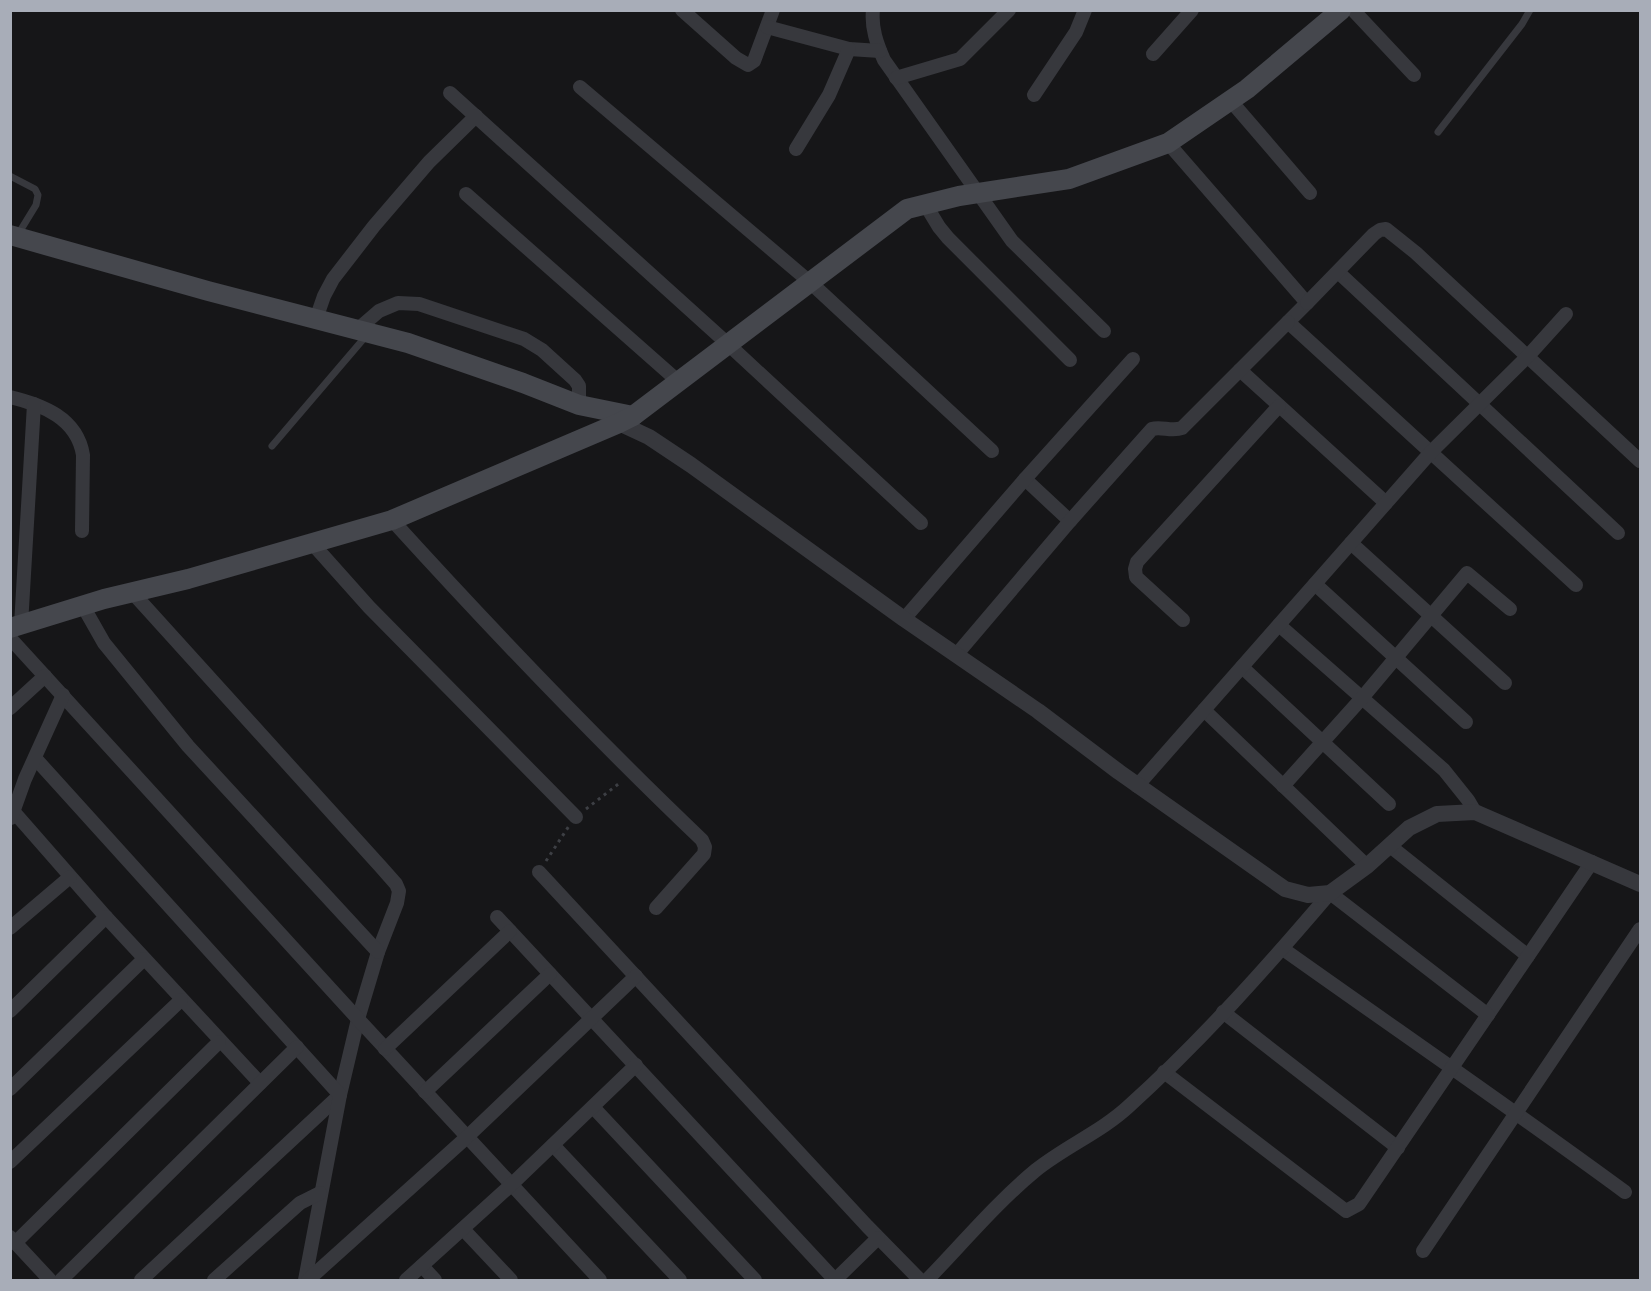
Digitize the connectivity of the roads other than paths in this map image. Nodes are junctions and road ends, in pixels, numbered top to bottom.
1 (682, 10) edge
2 (773, 10) edge
3 (873, 10) edge
4 (1009, 10) edge
5 (1085, 10) edge
6 (1192, 10) edge
7 (1341, 10) edge
8 (1353, 10) edge
9 (1530, 10) edge
10 (767, 27) junction
11 (849, 49) junction
12 (880, 51) junction
13 (1153, 54) dead end
14 (1414, 75) dead end
15 (896, 78) junction
16 (580, 87) dead end
17 (450, 93) dead end
18 (1034, 95) dead end
19 (1230, 100) junction
20 (476, 116) junction
21 (1438, 132) dead end
22 (1168, 143) junction
23 (796, 149) dead end
24 (10, 176) edge
25 (978, 193) junction
26 (466, 194) dead end
27 (1310, 194) dead end
28 (925, 204) junction
29 (13, 236) edge
30 (1338, 272) junction
31 (811, 283) junction
32 (1307, 303) junction
33 (1566, 314) dead end
34 (316, 319) junction
35 (1288, 322) junction
36 (1104, 331) dead end
37 (363, 332) junction
38 (729, 345) junction
39 (1528, 356) junction
40 (1133, 359) dead end
41 (1070, 360) dead end
42 (1240, 370) junction
43 (679, 382) junction
44 (10, 397) edge
45 (34, 404) junction
46 (1478, 404) junction
47 (579, 405) junction
48 (1279, 406) junction
49 (626, 420) junction
50 (272, 446) dead end
51 (992, 451) dead end
52 (1431, 452) junction
53 (1641, 461) edge
54 (1025, 479) junction
55 (1386, 503) junction
56 (392, 520) junction
57 (1070, 520) junction
58 (921, 523) dead end
59 (82, 531) dead end
60 (1618, 533) dead end
61 (310, 542) junction
62 (1351, 543) junction
63 (1315, 584) junction
64 (1576, 585) dead end
65 (132, 592) junction
66 (83, 606) junction
67 (1510, 609) dead end
68 (1431, 616) junction
69 (903, 619) junction
70 (1183, 620) dead end
71 (1279, 625) junction
72 (14, 630) edge
73 (957, 654) junction
74 (1395, 658) junction
75 (1242, 667) junction
76 (45, 676) junction
77 (1505, 683) dead end
78 (63, 695) junction
79 (1362, 698) junction
80 (10, 708) edge
81 (1204, 710) junction
82 (1466, 722) dead end
83 (1322, 742) junction
84 (35, 758) junction
85 (1137, 786) junction
86 (1284, 786) junction
87 (1389, 804) dead end
88 (1475, 812) junction
89 (12, 816) edge
90 (576, 817) dead end
91 (1390, 846) junction
92 (1592, 862) junction
93 (1367, 866) junction
94 (539, 872) dead end
95 (70, 877) junction
96 (1641, 884) edge
97 (1330, 893) junction
98 (656, 908) dead end
99 (106, 917) junction
100 (497, 917) dead end
101 (10, 928) edge
102 (1641, 929) edge
103 (510, 931) junction
104 (1282, 949) junction
105 (378, 952) junction
106 (1528, 956) junction
107 (144, 959) junction
108 (550, 974) junction
109 (636, 976) junction
110 (181, 1000) junction
111 (10, 1011) edge
112 (1223, 1012) junction
113 (1488, 1015) junction
114 (591, 1018) junction
115 (358, 1019) junction
116 (219, 1042) junction
117 (297, 1047) junction
118 (385, 1049) junction
119 (636, 1065) junction
120 (1452, 1070) junction
121 (1164, 1072) junction
122 (260, 1083) junction
123 (10, 1089) edge
124 (425, 1092) junction
125 (340, 1095) junction
126 (593, 1107) junction
127 (1516, 1112) junction
128 (467, 1137) junction
129 (553, 1145) junction
130 (1398, 1148) junction
131 (10, 1162) edge
132 (511, 1185) junction
133 (1625, 1192) dead end
134 (320, 1193) junction
135 (463, 1229) junction
136 (878, 1238) junction
137 (13, 1240) edge
138 (1424, 1251) dead end
139 (422, 1266) junction
140 (835, 1280) edge
141 (50, 1281) edge
142 (61, 1281) edge
143 (141, 1281) edge
144 (214, 1281) edge
145 (306, 1281) edge
146 (406, 1281) edge
147 (435, 1281) edge
148 (511, 1281) edge
149 (600, 1281) edge
150 (680, 1281) edge
151 (755, 1281) edge
152 (920, 1281) edge
153 (927, 1281) edge

1 - 10 street
2 - 10 street
3 - 12 street
4 - 15 street
5 - 18 street
6 - 13 street
7 - 19 main road
8 - 14 street
9 - 21 lane
10 - 11 street
11 - 12 street
11 - 23 street
12 - 15 street
15 - 25 street
16 - 31 street
17 - 20 street
19 - 22 main road
19 - 27 street
20 - 34 street
20 - 38 street
22 - 25 main road
22 - 32 street
24 - 29 lane
25 - 28 main road
25 - 36 street
26 - 43 street
28 - 31 main road
28 - 41 street
29 - 34 main road
30 - 32 street
30 - 39 street
30 - 46 street
31 - 38 main road
31 - 51 street
32 - 35 street
33 - 39 street
34 - 37 main road
35 - 42 street
35 - 52 street
37 - 47 main road
37 - 47 street
37 - 50 lane
38 - 43 main road
38 - 58 street
39 - 46 street
39 - 53 street
40 - 54 street
42 - 48 street
42 - 57 street
43 - 49 main road
44 - 45 street
45 - 59 street
45 - 72 street
46 - 52 street
46 - 60 street
47 - 49 main road
48 - 55 street
48 - 70 street
49 - 56 main road
49 - 69 street
52 - 55 street
52 - 64 street
54 - 57 street
54 - 69 street
55 - 62 street
56 - 61 main road
56 - 98 street
57 - 73 street
61 - 65 main road
61 - 90 street
62 - 63 street
62 - 68 street
63 - 71 street
63 - 74 street
65 - 66 main road
65 - 105 street
66 - 72 main road
66 - 105 street
67 - 68 street
68 - 74 street
68 - 77 street
69 - 73 street
71 - 75 street
71 - 79 street
72 - 76 street
73 - 85 street
74 - 79 street
74 - 82 street
75 - 81 street
75 - 83 street
76 - 78 street
76 - 80 street
78 - 84 street
78 - 115 street
79 - 83 street
79 - 88 street
81 - 85 street
81 - 86 street
83 - 86 street
83 - 87 street
84 - 89 street
84 - 117 street
85 - 97 street
86 - 93 street
88 - 91 street
88 - 92 street
89 - 95 street
91 - 93 street
91 - 106 street
92 - 96 street
92 - 106 street
93 - 97 street
94 - 109 street
95 - 99 street
95 - 101 street
97 - 104 street
97 - 113 street
99 - 107 street
99 - 111 street
100 - 103 street
102 - 127 street
103 - 108 street
103 - 118 street
104 - 112 street
104 - 120 street
105 - 115 street
106 - 113 street
107 - 110 street
107 - 123 street
108 - 114 street
108 - 124 street
109 - 114 street
109 - 136 street
110 - 116 street
110 - 131 street
112 - 121 street
112 - 130 street
113 - 120 street
114 - 119 street
114 - 128 street
115 - 118 street
115 - 125 street
116 - 122 street
116 - 137 street
117 - 122 street
117 - 125 street
118 - 124 street
119 - 126 street
119 - 140 street
120 - 127 street
120 - 130 street
121 - 130 street
121 - 153 street
122 - 142 street
124 - 128 street
125 - 134 street
125 - 143 street
126 - 129 street
126 - 151 street
127 - 133 street
127 - 138 street
128 - 132 street
128 - 145 street
129 - 132 street
129 - 150 street
132 - 135 street
132 - 149 street
134 - 144 street
134 - 145 street
135 - 139 street
135 - 148 street
136 - 140 street
136 - 152 street
137 - 141 street
139 - 146 street
139 - 147 street

